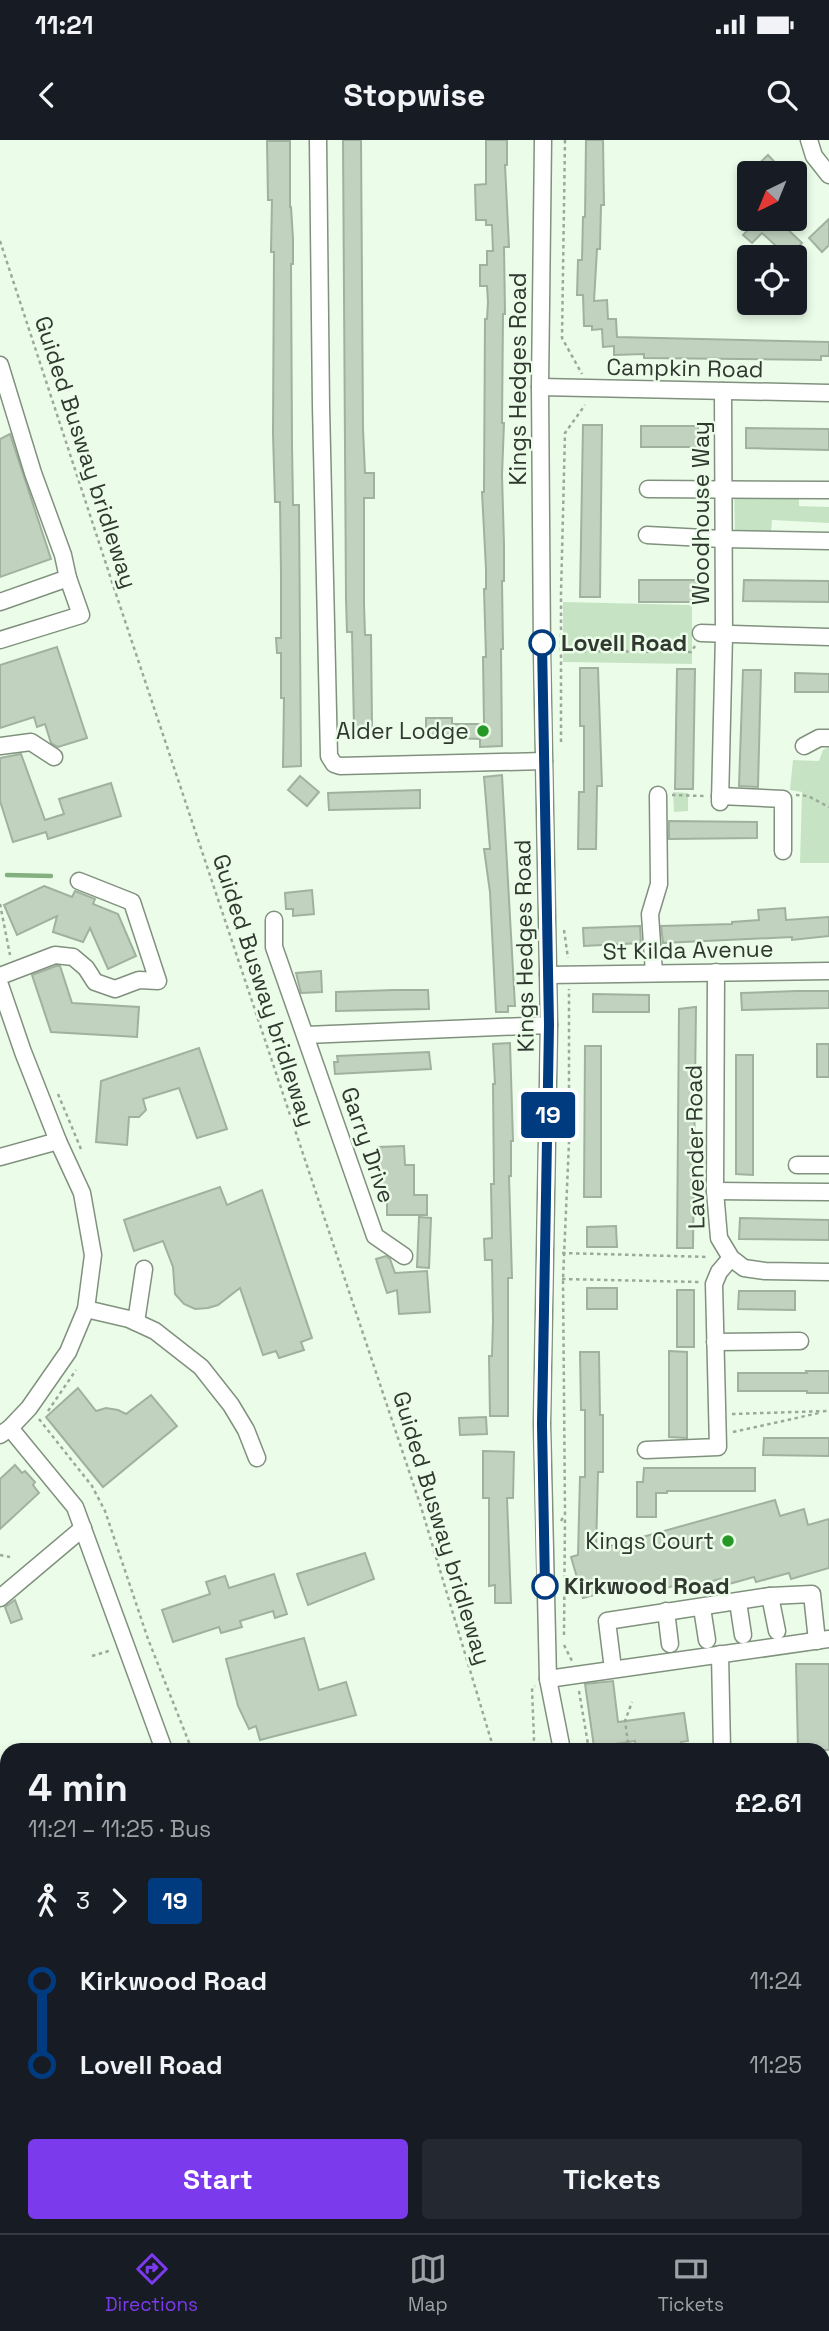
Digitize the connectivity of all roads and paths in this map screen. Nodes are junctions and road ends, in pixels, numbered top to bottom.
1 (318, 140) edge
2 (543, 140) edge
3 (565, 140) edge
4 (809, 140) edge
5 (829, 175) edge
6 (0, 241) edge
7 (0, 365) edge
8 (540, 387) junction
9 (584, 389) junction
10 (723, 391) junction
11 (829, 393) edge
12 (723, 488) junction
13 (648, 489) dead end
14 (829, 490) edge
15 (647, 535) dead end
16 (723, 539) junction
17 (829, 541) edge
18 (68, 578) junction
19 (0, 602) edge
20 (701, 633) joint
21 (724, 635) junction
22 (829, 637) edge
23 (0, 640) edge
24 (542, 651) junction
25 (561, 651) junction
26 (829, 738) edge
27 (0, 746) edge
28 (804, 746) dead end
29 (561, 752) dead end
30 (54, 757) dead end
31 (544, 761) junction
32 (658, 794) joint
33 (720, 799) junction
34 (783, 799) junction
35 (829, 807) edge
36 (783, 852) dead end
37 (79, 881) dead end
38 (563, 919) dead end
39 (274, 920) dead end
40 (829, 971) edge
41 (716, 972) junction
42 (654, 973) junction
43 (548, 975) junction
44 (568, 975) junction
45 (0, 976) edge
46 (0, 985) edge
47 (549, 1025) junction
48 (306, 1035) junction
49 (58, 1141) junction
50 (0, 1157) edge
51 (797, 1165) dead end
52 (829, 1165) edge
53 (715, 1191) junction
54 (829, 1192) edge
55 (564, 1253) junction
56 (404, 1256) dead end
57 (712, 1258) dead end
58 (732, 1258) junction
59 (144, 1269) dead end
60 (829, 1272) edge
61 (563, 1279) junction
62 (707, 1282) dead end
63 (86, 1309) junction
64 (136, 1322) junction
65 (800, 1341) dead end
66 (715, 1342) junction
67 (828, 1411) edge
68 (728, 1414) dead end
69 (39, 1420) dead end
70 (5, 1431) edge
71 (718, 1440) junction
72 (646, 1450) dead end
73 (257, 1458) dead end
74 (565, 1514) junction
75 (560, 1523) dead end
76 (83, 1528) junction
77 (0, 1555) edge
78 (10, 1557) dead end
79 (770, 1596) junction
80 (0, 1598) edge
81 (738, 1602) junction
82 (702, 1608) junction
83 (666, 1611) junction
84 (777, 1631) dead end
85 (743, 1635) dead end
86 (708, 1640) dead end
87 (823, 1640) edge
88 (670, 1644) dead end
89 (720, 1654) junction
90 (612, 1669) junction
91 (576, 1674) junction
92 (548, 1679) junction
93 (632, 1702) dead end
94 (161, 1743) edge
95 (189, 1743) edge
96 (492, 1743) edge
97 (533, 1743) edge
98 (561, 1743) edge
99 (588, 1743) edge
100 (628, 1743) edge
101 (722, 1743) edge

1 - 31 street
2 - 8 street, Kings Hedges Road
3 - 9 path
4 - 5 street
6 - 96 path, Guided Busway bridleway
7 - 18 street
8 - 9 street, Campkin Road
8 - 24 street, Kings Hedges Road
9 - 10 street, Campkin Road
9 - 25 path
10 - 11 street, Campkin Road
10 - 12 street, Woodhouse Way
12 - 13 street
12 - 14 street
12 - 16 street, Woodhouse Way
15 - 16 street
16 - 17 street
16 - 21 street, Woodhouse Way
18 - 19 street
18 - 23 street
20 - 21 street
20 - 25 path
21 - 22 street
21 - 33 street, Woodhouse Way
24 - 25 path
24 - 31 street, Kings Hedges Road
25 - 29 path
26 - 28 street
27 - 30 street
31 - 43 street, Kings Hedges Road
32 - 33 path
32 - 42 street
33 - 34 street
34 - 35 path
34 - 36 street
37 - 45 street
38 - 44 path
39 - 48 street, Garry Drive
40 - 41 street, St Kilda Avenue
41 - 42 street, St Kilda Avenue
41 - 53 street, Lavender Road
42 - 44 street, St Kilda Avenue
43 - 44 street, St Kilda Avenue
43 - 47 street, Kings Hedges Road
44 - 55 path
46 - 49 street
47 - 48 street
47 - 92 street, Kings Hedges Road
48 - 56 street, Garry Drive
49 - 50 street
49 - 63 street
51 - 52 street
53 - 54 street
53 - 58 street, Lavender Road
55 - 57 path
55 - 61 path
58 - 60 street
58 - 66 street
59 - 64 street
61 - 62 path
61 - 74 path
63 - 64 street
63 - 70 street
64 - 73 street
65 - 66 street
66 - 71 street
67 - 68 path
67 - 71 path
69 - 95 path
70 - 76 street
71 - 72 street
74 - 75 path
74 - 91 path
76 - 80 street
76 - 94 street
77 - 78 path
79 - 81 street
79 - 84 street
79 - 87 street
81 - 82 street
81 - 85 street
82 - 83 street
82 - 86 street
83 - 88 street
83 - 90 street
87 - 89 street
89 - 90 street
89 - 101 street
90 - 91 street
91 - 92 street
91 - 99 path
92 - 97 path
92 - 98 street, Kings Hedges Road
93 - 100 path

